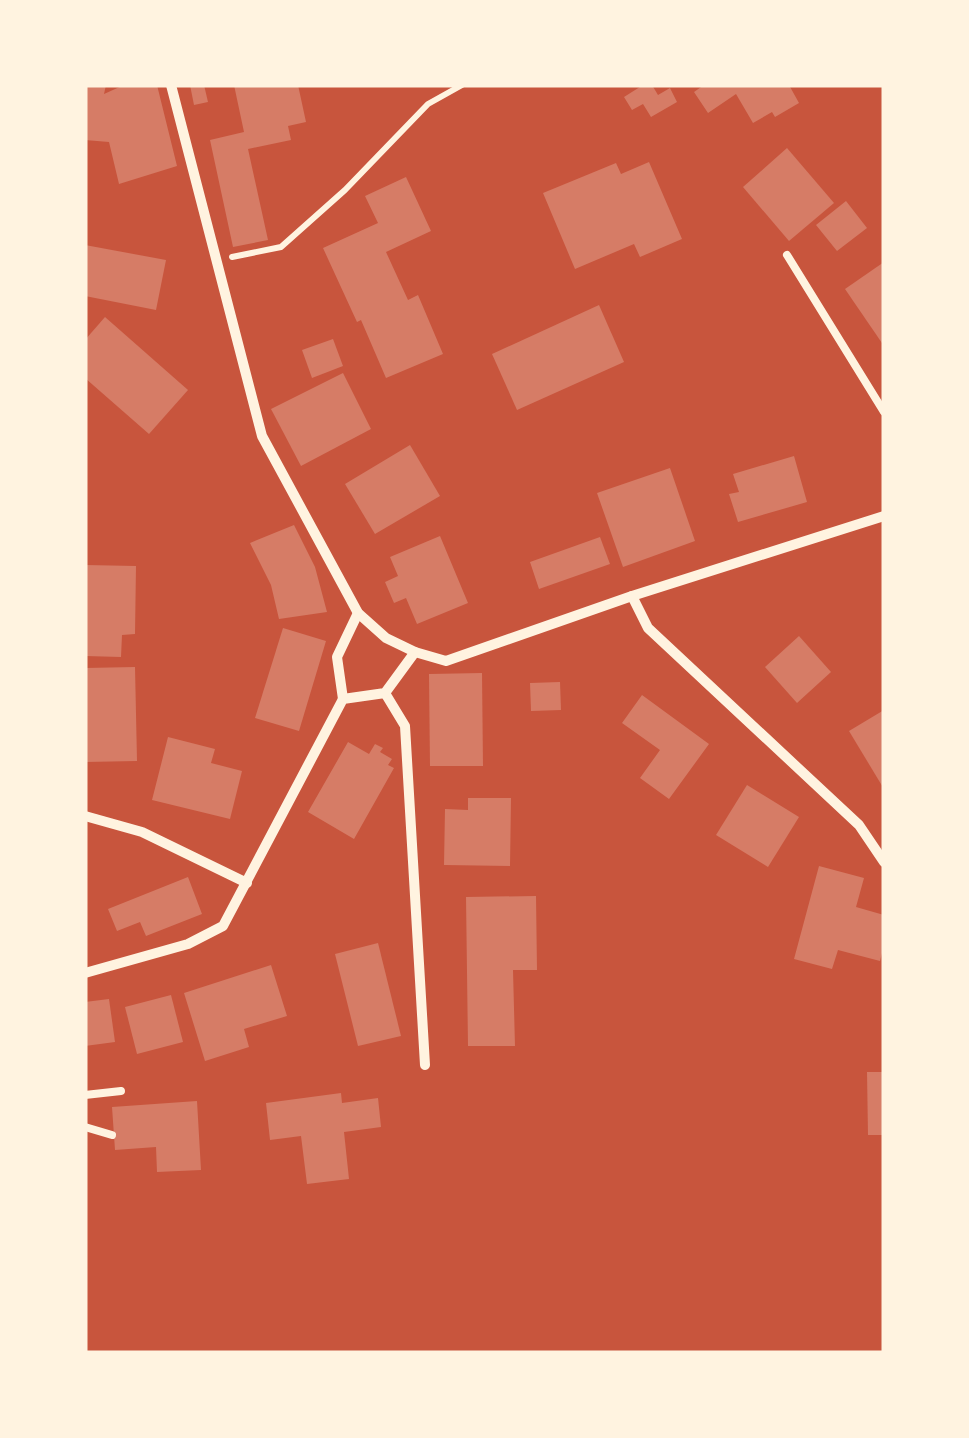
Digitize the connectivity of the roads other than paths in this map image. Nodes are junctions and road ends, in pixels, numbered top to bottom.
1 (171, 85) edge
2 (787, 255) dead end
3 (884, 412) edge
4 (884, 516) edge
5 (632, 596) junction
6 (358, 613) junction
7 (415, 652) junction
8 (384, 693) junction
9 (343, 699) junction
10 (85, 816) edge
11 (884, 862) edge
12 (246, 883) junction
13 (85, 973) edge
14 (425, 1065) dead end
15 (121, 1090) dead end
16 (85, 1096) edge
17 (85, 1127) edge
18 (112, 1135) dead end

1 - 6 street
2 - 3 lane
4 - 5 street
5 - 7 street
5 - 11 street
6 - 7 street
6 - 9 street
7 - 8 street
8 - 9 street
8 - 14 street
9 - 12 street
10 - 12 street
12 - 13 street
15 - 16 lane
17 - 18 lane

